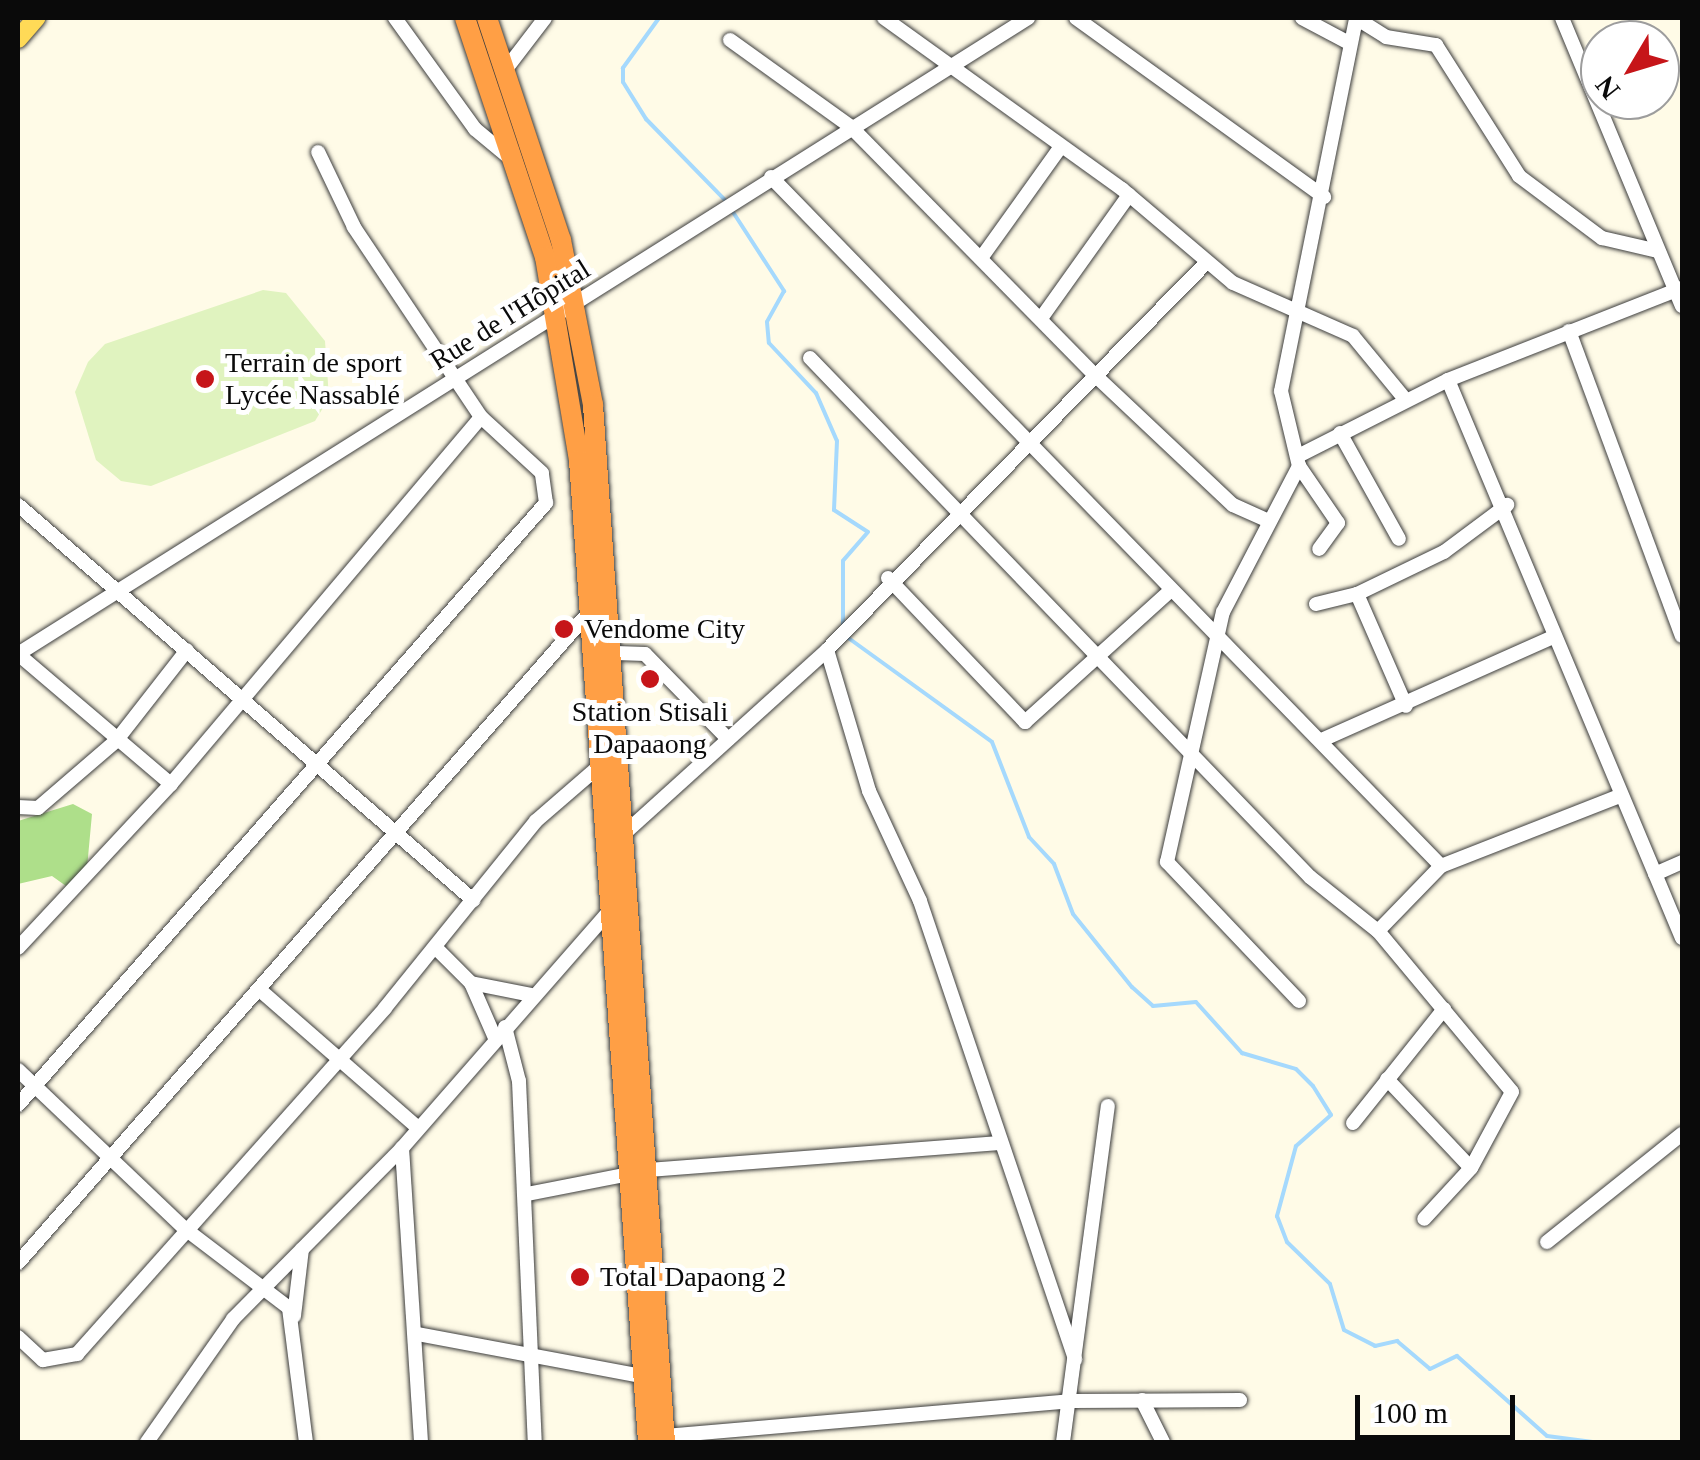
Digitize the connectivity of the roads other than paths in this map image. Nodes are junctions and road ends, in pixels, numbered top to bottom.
1 (36, 18) edge
2 (395, 18) edge
3 (465, 18) edge
4 (487, 18) edge
5 (546, 18) edge
6 (884, 18) edge
7 (1028, 18) edge
8 (1076, 18) edge
9 (1302, 18) edge
10 (1356, 18) edge
11 (1562, 18) edge
12 (18, 39) edge
13 (730, 40) dead end
14 (1349, 43) junction
15 (951, 66) junction
16 (506, 69) junction
17 (851, 127) junction
18 (1060, 148) junction
19 (318, 152) dead end
20 (519, 165) junction
21 (771, 178) junction
22 (1129, 196) junction
23 (1324, 196) junction
24 (1658, 252) junction
25 (984, 254) junction
26 (1206, 262) junction
27 (1679, 289) edge
28 (576, 304) junction
29 (1682, 306) edge
30 (557, 315) junction
31 (1298, 316) junction
32 (1042, 317) junction
33 (1569, 331) junction
34 (810, 358) dead end
35 (1098, 378) junction
36 (1448, 380) junction
37 (452, 381) junction
38 (1405, 399) junction
39 (481, 418) junction
40 (1340, 434) junction
41 (1029, 444) junction
42 (1300, 460) junction
43 (18, 505) edge
44 (1508, 505) junction
45 (957, 513) junction
46 (1267, 520) junction
47 (1399, 539) dead end
48 (1319, 550) dead end
49 (888, 578) junction
50 (1682, 586) edge
51 (120, 590) junction
52 (1172, 590) junction
53 (1666, 592) junction
54 (1358, 594) junction
55 (1316, 604) dead end
56 (594, 606) junction
57 (1216, 636) junction
58 (1682, 636) edge
59 (1553, 637) junction
60 (187, 650) junction
61 (827, 650) junction
62 (616, 653) junction
63 (18, 654) edge
64 (1092, 655) junction
65 (242, 700) junction
66 (1406, 706) junction
67 (728, 740) junction
68 (1324, 740) junction
69 (116, 741) junction
70 (1190, 753) junction
71 (603, 763) junction
72 (324, 766) junction
73 (170, 784) junction
74 (1620, 796) junction
75 (19, 803) edge
76 (399, 830) junction
77 (627, 831) junction
78 (1682, 862) edge
79 (1441, 866) junction
80 (1656, 874) junction
81 (474, 900) junction
82 (621, 903) junction
83 (1378, 931) junction
84 (1682, 938) edge
85 (18, 948) edge
86 (436, 948) junction
87 (471, 983) junction
88 (261, 991) junction
89 (530, 995) junction
90 (1299, 1000) dead end
91 (1444, 1010) junction
92 (500, 1032) junction
93 (339, 1058) junction
94 (18, 1070) edge
95 (1387, 1079) junction
96 (34, 1085) junction
97 (18, 1105) edge
98 (1108, 1106) dead end
99 (1353, 1123) dead end
100 (418, 1128) junction
101 (1682, 1134) edge
102 (999, 1143) junction
103 (402, 1148) junction
104 (110, 1156) junction
105 (1472, 1168) junction
106 (640, 1172) junction
107 (527, 1194) junction
108 (1424, 1219) dead end
109 (184, 1228) junction
110 (1547, 1242) dead end
111 (302, 1249) junction
112 (18, 1263) edge
113 (261, 1289) junction
114 (294, 1317) junction
115 (417, 1334) junction
116 (18, 1336) edge
117 (530, 1360) junction
118 (1075, 1360) junction
119 (653, 1378) junction
120 (1142, 1400) junction
121 (1240, 1400) dead end
122 (1072, 1401) junction
123 (659, 1440) edge
124 (147, 1442) edge
125 (306, 1442) edge
126 (421, 1442) edge
127 (536, 1442) edge
128 (1063, 1442) edge
129 (1163, 1442) edge

1 - 12 main road
2 - 20 street
3 - 20 highway
4 - 16 highway
5 - 16 street
6 - 15 street
7 - 15 street, Rue de l'Hôpital
8 - 23 street
9 - 14 street
10 - 14 street
10 - 24 street
11 - 24 street
13 - 17 street
14 - 23 street
15 - 17 street, Rue de l'Hôpital
15 - 18 street
16 - 28 highway
17 - 21 street, Rue de l'Hôpital
17 - 25 street
18 - 22 street
18 - 25 street
19 - 37 street
20 - 30 highway
21 - 28 street, Rue de l'Hôpital
21 - 41 street
22 - 26 street
22 - 32 street
23 - 31 street
24 - 27 street
25 - 32 street
26 - 31 street
26 - 35 street
27 - 29 street
27 - 33 street
28 - 30 street, Rue de l'Hôpital
28 - 62 highway
30 - 37 street, Rue de l'Hôpital
30 - 56 highway
31 - 38 street
31 - 42 street
32 - 35 street
33 - 36 street
33 - 53 street
34 - 45 street
35 - 41 street
35 - 46 street
36 - 38 street
36 - 44 street
37 - 39 street
37 - 51 street, Rue de l'Hôpital
38 - 40 street
39 - 65 street
39 - 72 street
40 - 42 street
40 - 47 street
41 - 45 street
41 - 52 street
42 - 46 street
42 - 48 street
43 - 51 street
44 - 54 street
44 - 59 street
45 - 49 street
45 - 64 street
46 - 57 street
49 - 61 street
49 - 64 street
50 - 53 street
51 - 60 street
51 - 63 street, Rue de l'Hôpital
52 - 57 street
52 - 64 street
53 - 58 street
54 - 55 street
54 - 66 street
56 - 71 highway
56 - 76 street
57 - 68 street
57 - 70 street
59 - 66 street
59 - 74 street
60 - 65 street
60 - 69 street
61 - 67 street
61 - 102 street
62 - 67 street
62 - 77 highway
63 - 69 street
64 - 70 street
65 - 72 street
65 - 73 street
66 - 68 street
67 - 77 street
68 - 79 street
69 - 73 street
69 - 75 street
70 - 83 street
70 - 90 street
71 - 81 street
71 - 82 highway
72 - 76 street
72 - 96 street
73 - 85 street
74 - 79 street
74 - 80 street
76 - 81 street
76 - 88 street
77 - 82 highway
78 - 80 street
79 - 83 street
80 - 84 street
81 - 86 street
82 - 89 street
82 - 106 highway
83 - 91 street
86 - 87 street
86 - 93 street
87 - 89 street
87 - 92 street
88 - 93 street
88 - 104 street
89 - 92 street
91 - 95 street
91 - 105 street
92 - 100 street
92 - 107 street
93 - 100 street
93 - 109 street
94 - 96 street
95 - 99 street
95 - 105 street
96 - 97 street
96 - 104 street
98 - 118 street
100 - 103 street
101 - 110 street
102 - 106 street
102 - 118 street
103 - 111 street
103 - 115 street
104 - 109 street
104 - 112 street
105 - 108 street
106 - 107 street
106 - 119 highway
107 - 117 street
109 - 113 street
109 - 116 street
111 - 113 street
111 - 114 street
113 - 114 street
113 - 124 street
114 - 125 street
115 - 117 street
115 - 126 street
117 - 119 street
117 - 127 street
118 - 122 street
119 - 123 highway
120 - 121 street
120 - 122 street
120 - 129 street
122 - 123 street
122 - 128 street

